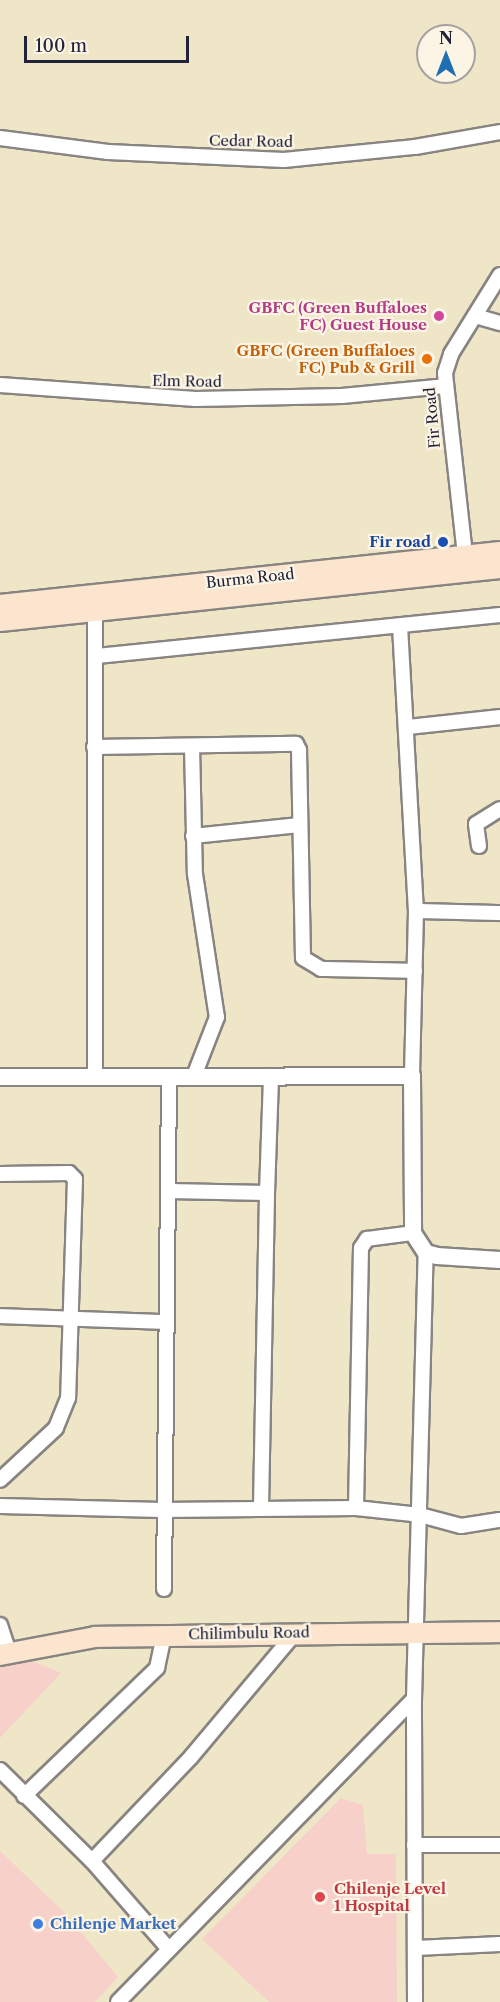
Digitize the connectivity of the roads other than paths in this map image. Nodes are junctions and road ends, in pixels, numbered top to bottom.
1 (500, 132) edge
2 (0, 138) edge
3 (500, 275) edge
4 (475, 316) junction
5 (500, 323) edge
6 (0, 385) edge
7 (445, 386) junction
8 (500, 552) edge
9 (466, 564) junction
10 (500, 568) edge
11 (0, 605) edge
12 (95, 611) junction
13 (500, 615) edge
14 (0, 621) edge
15 (400, 626) junction
16 (97, 656) junction
17 (500, 717) edge
18 (408, 727) junction
19 (192, 746) junction
20 (94, 747) junction
21 (500, 808) edge
22 (299, 825) junction
23 (193, 836) junction
24 (479, 846) dead end
25 (416, 910) junction
26 (500, 913) edge
27 (415, 971) junction
28 (194, 1076) junction
29 (271, 1076) junction
30 (412, 1076) junction
31 (0, 1077) edge
32 (169, 1077) junction
33 (95, 1078) junction
34 (0, 1174) edge
35 (169, 1191) junction
36 (267, 1193) junction
37 (413, 1233) junction
38 (426, 1253) junction
39 (500, 1260) edge
40 (0, 1316) edge
41 (73, 1319) junction
42 (167, 1322) junction
43 (0, 1480) edge
44 (0, 1506) edge
45 (261, 1507) junction
46 (356, 1508) junction
47 (162, 1510) junction
48 (420, 1515) junction
49 (500, 1520) edge
50 (164, 1589) dead end
51 (0, 1625) edge
52 (415, 1631) junction
53 (296, 1632) junction
54 (500, 1632) edge
55 (164, 1635) junction
56 (4, 1653) edge
57 (414, 1699) junction
58 (0, 1770) edge
59 (24, 1796) junction
60 (414, 1845) junction
61 (500, 1845) edge
62 (92, 1861) junction
63 (500, 1944) edge
64 (168, 1948) junction
65 (416, 1948) junction
66 (118, 2002) edge
67 (415, 2002) edge

1 - 2 street, Cedar Road
3 - 4 street, Fir Road
4 - 5 street
4 - 7 street, Fir Road
6 - 7 street, Elm Road
7 - 9 street, Fir Road
8 - 9 main road, Burma Road
9 - 10 main road, Burma Road
9 - 11 main road, Burma Road
9 - 12 main road, Burma Road
12 - 14 main road, Burma Road
12 - 16 street
13 - 15 street
15 - 16 street
15 - 18 street
16 - 20 street
17 - 18 street
18 - 25 street
19 - 20 street
19 - 22 street
19 - 23 street
20 - 33 street
21 - 24 street
22 - 23 street
22 - 27 street
23 - 28 street
25 - 26 street
25 - 27 street
27 - 30 street
28 - 29 street
28 - 32 street
29 - 30 street
29 - 36 street
30 - 37 street
31 - 33 street
32 - 33 street
32 - 35 street
34 - 41 street
35 - 36 street
35 - 42 street
36 - 45 street
37 - 38 street
37 - 46 street
38 - 39 street
38 - 48 street
40 - 41 street
41 - 42 street
41 - 43 street
42 - 47 street
44 - 47 street
45 - 46 street
45 - 47 street
46 - 48 street
47 - 50 street
48 - 49 street
48 - 52 street
51 - 56 street
52 - 53 main road, Chilimbulu Road
52 - 54 main road, Chilimbulu Road
52 - 57 street
53 - 55 main road, Chilimbulu Road
53 - 62 street
55 - 56 main road, Chilimbulu Road
55 - 59 street
57 - 60 street
57 - 64 street
58 - 59 street
59 - 62 street
60 - 61 street
60 - 65 street
62 - 64 street
63 - 65 street
64 - 66 street
65 - 67 street

